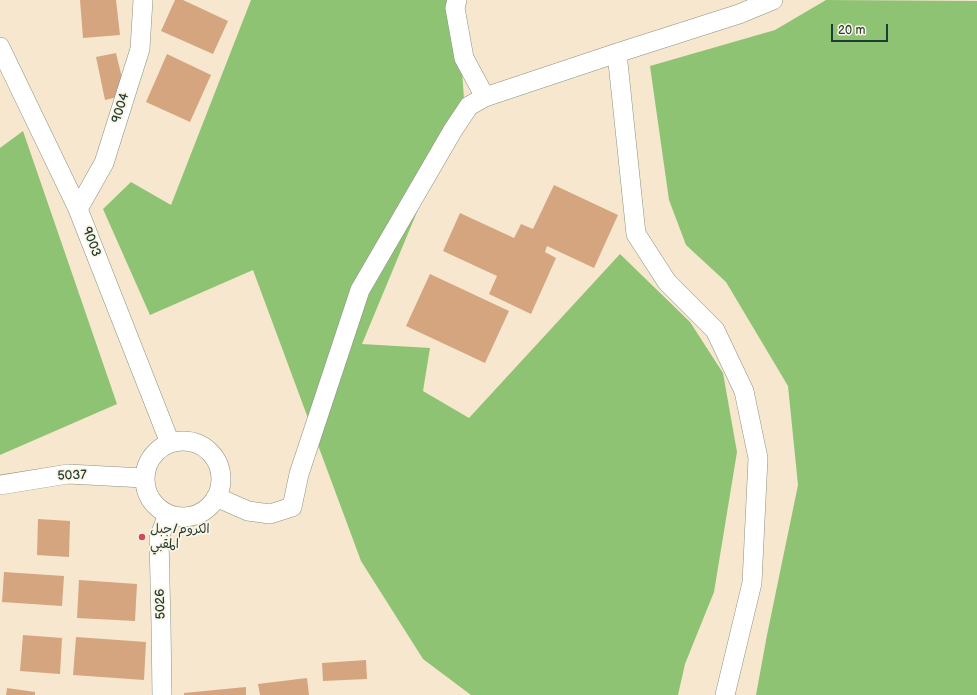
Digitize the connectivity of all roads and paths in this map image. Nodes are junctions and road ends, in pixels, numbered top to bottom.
1 (143, 0) edge
2 (457, 0) edge
3 (773, 0) edge
4 (0, 47) edge
5 (617, 53) junction
6 (485, 97) junction
7 (78, 209) junction
8 (170, 443) junction
9 (144, 478) junction
10 (0, 485) edge
11 (216, 497) junction
12 (168, 514) junction
13 (162, 695) edge
14 (725, 695) edge

1 - 7 street, 9004
2 - 6 street
3 - 5 street
4 - 7 street, 9003
5 - 6 street
5 - 14 street
6 - 11 street
7 - 8 street, 9003
8 - 9 street
8 - 11 street
9 - 10 street, 5037
9 - 12 street
11 - 12 street
12 - 13 street, 5026

